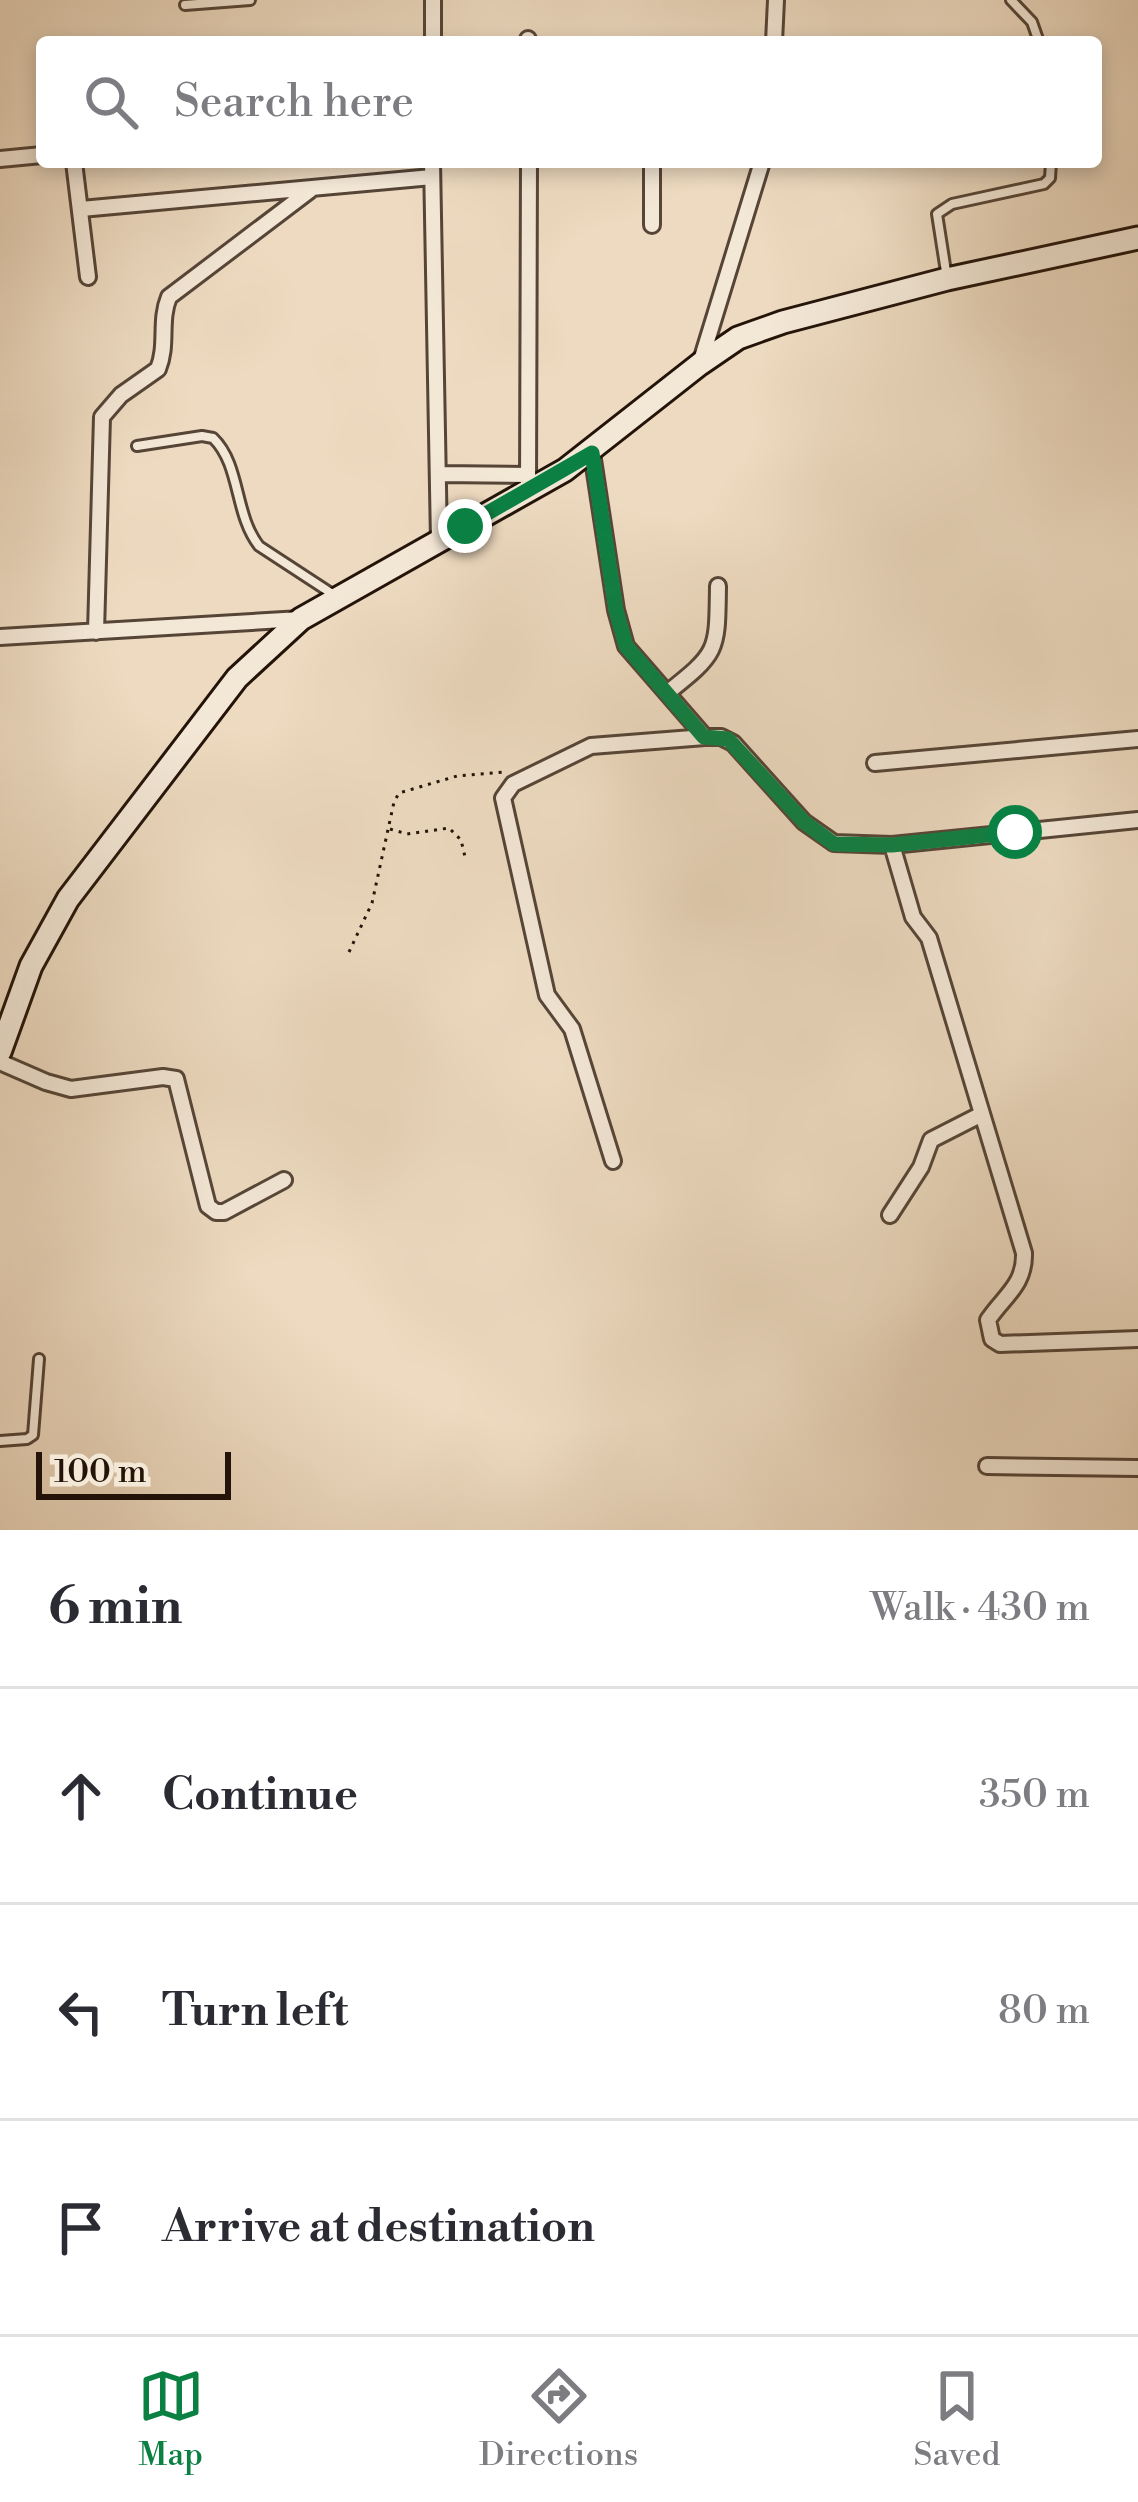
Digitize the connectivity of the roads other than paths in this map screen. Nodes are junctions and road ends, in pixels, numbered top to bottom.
1 (250, 0) edge
2 (433, 0) edge
3 (776, 0) edge
4 (1011, 0) edge
5 (184, 5) dead end
6 (433, 36) edge
7 (774, 36) edge
8 (1037, 36) edge
9 (36, 156) edge
10 (0, 159) edge
11 (75, 168) edge
12 (529, 168) edge
13 (652, 168) edge
14 (760, 168) edge
15 (1051, 168) edge
16 (432, 170) edge
17 (313, 188) junction
18 (81, 209) junction
19 (652, 225) dead end
20 (1138, 238) edge
21 (88, 277) dead end
22 (947, 280) junction
23 (700, 364) junction
24 (137, 446) dead end
25 (592, 453) junction
26 (438, 474) junction
27 (528, 483) junction
28 (439, 541) junction
29 (718, 586) dead end
30 (338, 598) junction
31 (301, 619) junction
32 (96, 632) junction
33 (0, 638) edge
34 (667, 693) junction
35 (704, 737) junction
36 (1138, 739) edge
37 (875, 763) dead end
38 (1138, 820) edge
39 (892, 845) junction
40 (0, 1052) edge
41 (0, 1062) edge
42 (982, 1114) junction
43 (613, 1161) dead end
44 (284, 1180) dead end
45 (890, 1215) dead end
46 (1138, 1339) edge
47 (39, 1359) dead end
48 (0, 1441) edge
49 (987, 1466) dead end
50 (1138, 1468) edge

1 - 5 lane
2 - 6 street
3 - 7 street
4 - 8 lane
9 - 10 street
11 - 18 street
12 - 27 street
13 - 19 street
14 - 23 street
15 - 22 lane
16 - 17 street
16 - 26 street
17 - 18 street
17 - 32 street
18 - 21 street
20 - 22 street
22 - 23 street
23 - 25 street
24 - 30 lane
25 - 27 street
25 - 34 street
26 - 27 street
26 - 28 street
27 - 28 street
28 - 30 street
29 - 34 street
30 - 31 street
31 - 32 street
31 - 40 street
32 - 33 street
34 - 35 street
35 - 39 street
35 - 43 street
36 - 37 street
38 - 39 street
39 - 42 street
41 - 44 street
42 - 45 street
42 - 46 street
47 - 48 lane
49 - 50 street

